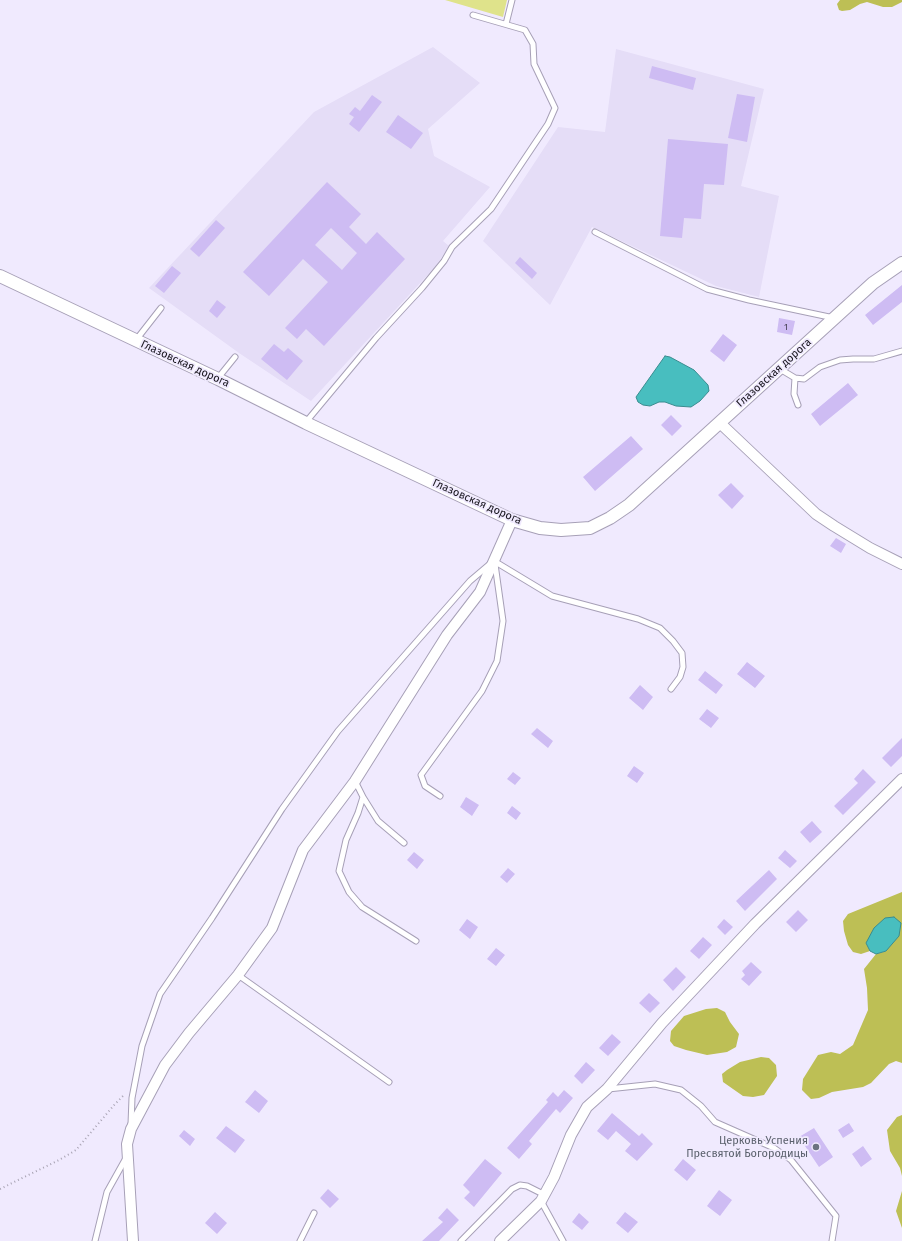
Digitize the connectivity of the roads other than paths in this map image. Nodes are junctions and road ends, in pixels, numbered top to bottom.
1 (512, 0) edge
2 (473, 15) dead end
3 (506, 24) junction
4 (595, 232) dead end
5 (902, 263) edge
6 (0, 276) edge
7 (161, 308) dead end
8 (835, 318) junction
9 (136, 340) junction
10 (902, 351) edge
11 (235, 357) dead end
12 (779, 368) junction
13 (795, 378) junction
14 (218, 379) junction
15 (798, 405) dead end
16 (720, 422) junction
17 (306, 423) junction
18 (512, 520) junction
19 (494, 561) junction
20 (902, 564) edge
21 (671, 689) dead end
22 (902, 779) edge
23 (355, 781) junction
24 (440, 796) dead end
25 (363, 797) junction
26 (404, 843) dead end
27 (416, 941) dead end
28 (238, 975) junction
29 (389, 1082) dead end
30 (607, 1089) junction
31 (131, 1128) junction
32 (127, 1155) junction
33 (543, 1198) junction
34 (314, 1213) dead end
35 (95, 1241) edge
36 (133, 1241) edge
37 (300, 1241) edge
38 (461, 1241) edge
39 (500, 1241) edge
40 (562, 1241) edge
41 (832, 1241) edge

1 - 3 lane
2 - 3 lane
3 - 17 lane
4 - 8 lane
5 - 8 street, Глазовская дорога
6 - 9 street, Глазовская дорога
7 - 9 lane
8 - 12 street, Глазовская дорога
9 - 14 street, Глазовская дорога
10 - 13 lane
11 - 14 lane
12 - 13 lane
12 - 16 street, Глазовская дорога
13 - 15 lane
14 - 17 street, Глазовская дорога
16 - 18 street, Глазовская дорога
16 - 20 street
17 - 18 street, Глазовская дорога
18 - 19 street
19 - 21 lane
19 - 23 street
19 - 24 lane
19 - 31 lane
22 - 30 street
23 - 25 lane
23 - 28 street
25 - 26 lane
25 - 27 lane
28 - 29 lane
28 - 31 street
30 - 33 street
30 - 41 lane
31 - 32 street
32 - 35 lane
32 - 36 street
33 - 38 lane
33 - 39 street
33 - 40 lane
34 - 37 lane

